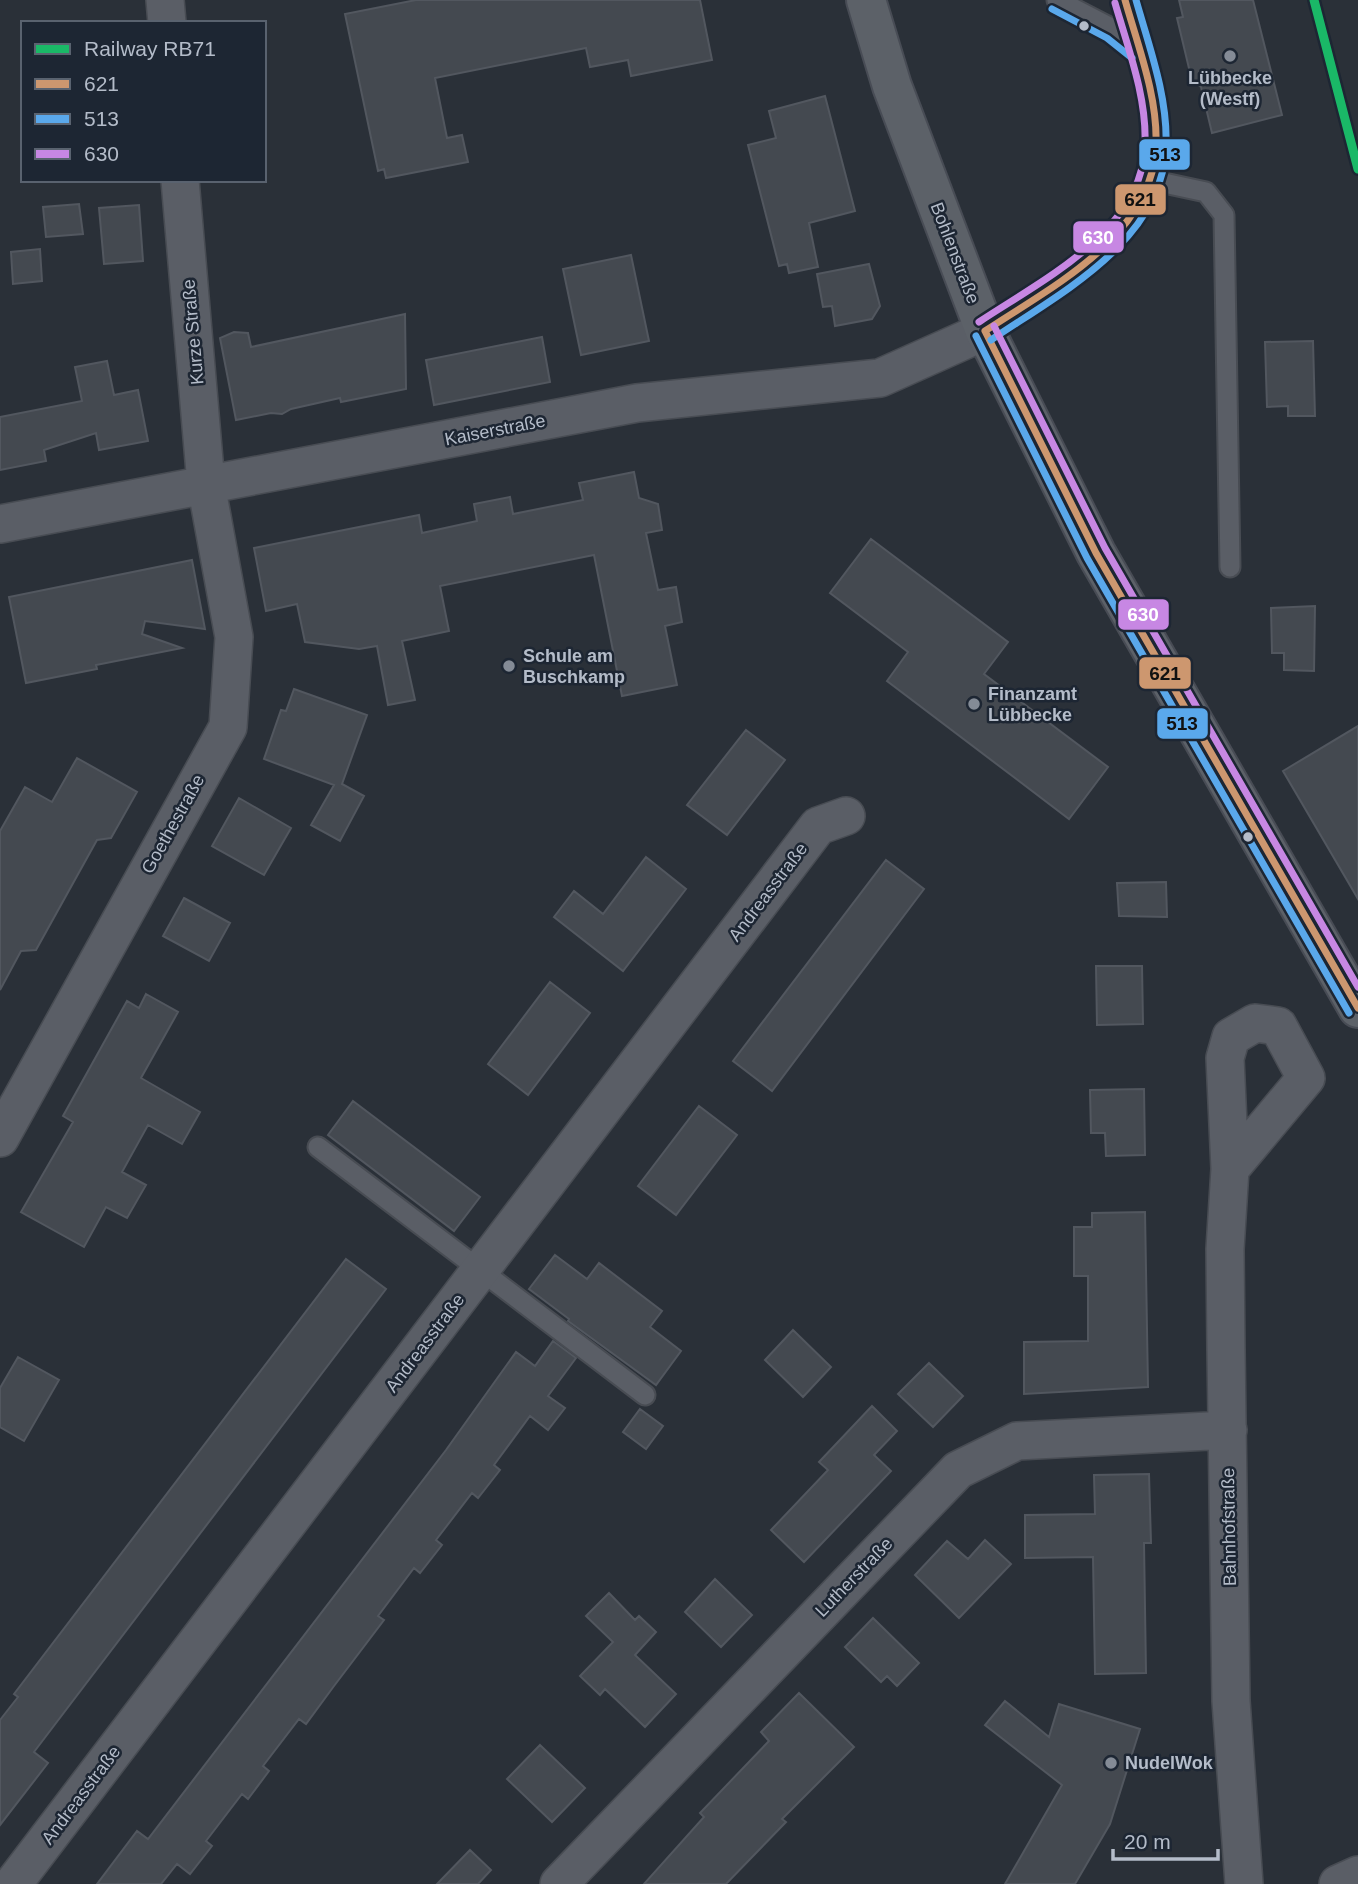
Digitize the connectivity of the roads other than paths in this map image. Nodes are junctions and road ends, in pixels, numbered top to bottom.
1 (165, 0) edge
2 (866, 0) edge
3 (1057, 0) edge
4 (1125, 0) edge
5 (167, 21) edge
6 (1139, 50) junction
7 (1150, 180) junction
8 (180, 182) edge
9 (985, 331) junction
10 (206, 484) junction
11 (0, 524) edge
12 (1230, 567) dead end
13 (846, 816) dead end
14 (1358, 1008) edge
15 (0, 1138) edge
16 (318, 1147) dead end
17 (1230, 1169) dead end
18 (481, 1270) junction
19 (645, 1395) dead end
20 (1227, 1430) junction
21 (1358, 1875) edge
22 (13, 1884) edge
23 (559, 1884) edge
24 (1244, 1884) edge
25 (1338, 1884) edge

1 - 5 street
2 - 9 main road, Bohlenstraße
3 - 6 lane
4 - 6 lane
6 - 7 lane
7 - 9 lane
7 - 12 lane
8 - 10 street, Kurze Straße
9 - 10 street, Kaiserstraße
9 - 14 main road, Bohlenstraße
10 - 11 street, Kaiserstraße
10 - 15 street, Goethestraße
13 - 18 street, Andreasstraße
16 - 18 lane
17 - 20 street, Bahnhofstraße
18 - 19 lane
18 - 22 street, Andreasstraße
20 - 23 street, Lutherstraße
20 - 24 street, Bahnhofstraße
21 - 25 street

